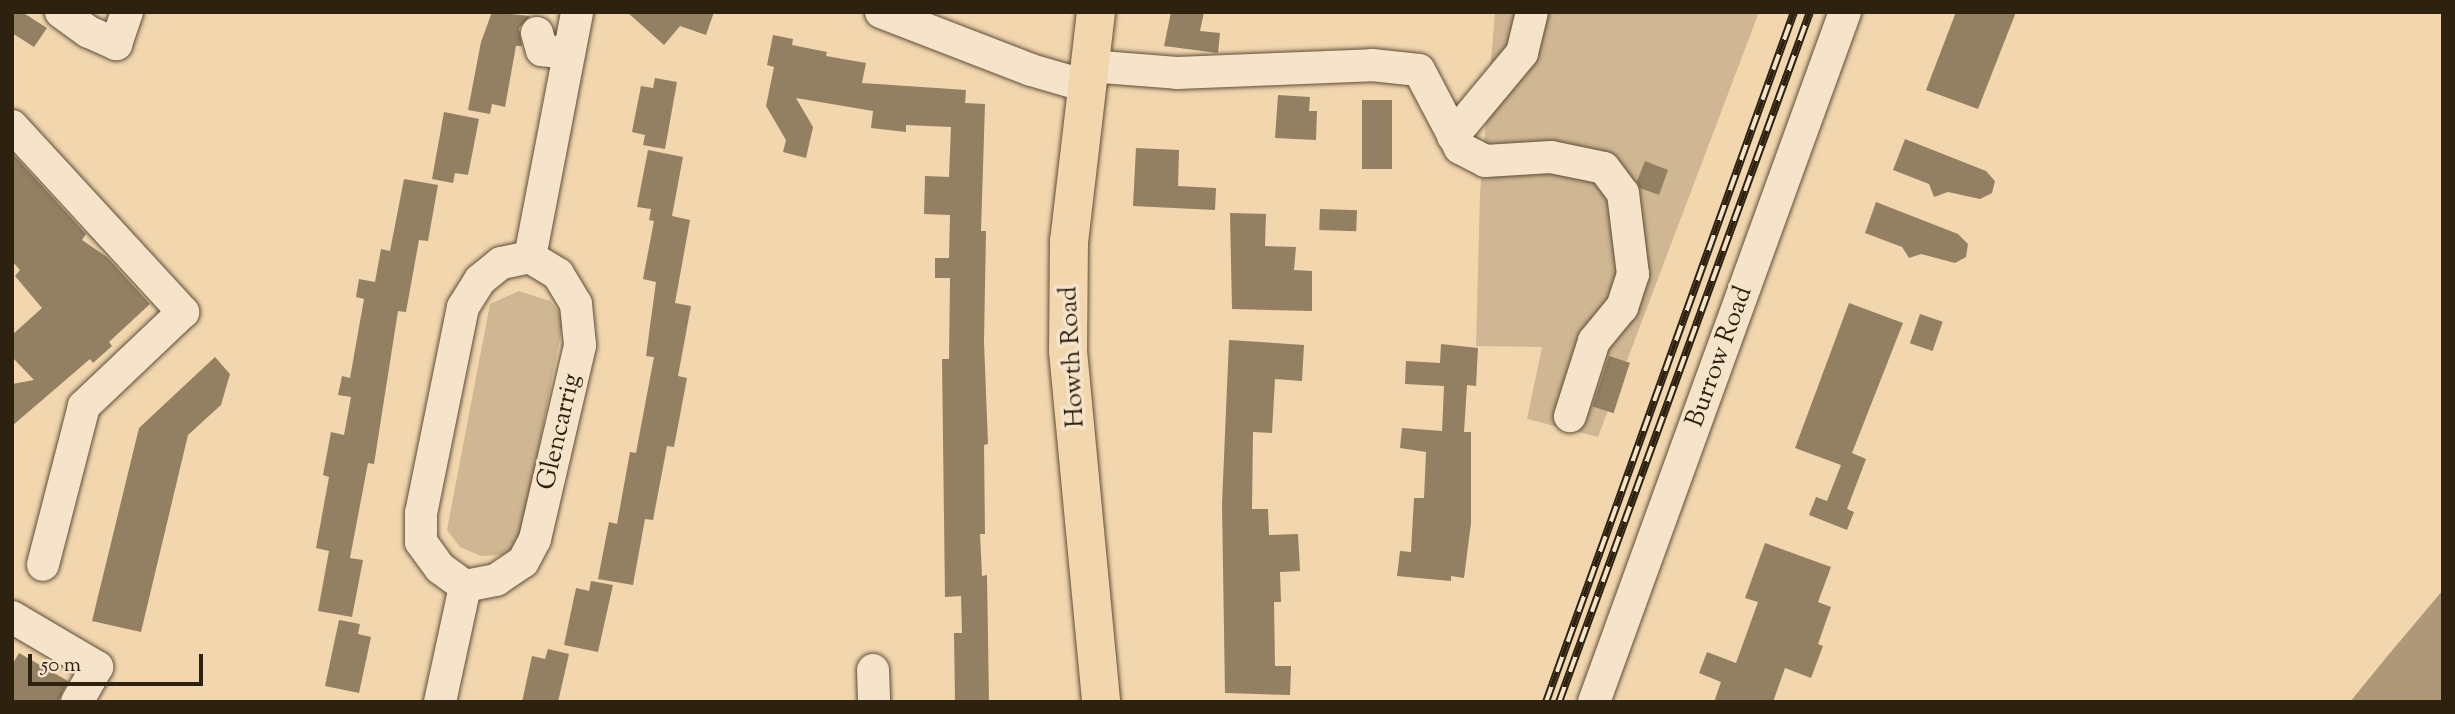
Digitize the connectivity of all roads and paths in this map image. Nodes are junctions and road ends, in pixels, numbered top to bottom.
1 (61, 12) edge
2 (127, 12) edge
3 (577, 12) edge
4 (881, 12) edge
5 (1097, 12) edge
6 (1532, 12) edge
7 (1845, 12) edge
8 (537, 33) dead end
9 (569, 54) junction
10 (1088, 76) junction
11 (12, 126) edge
12 (1453, 136) junction
13 (530, 257) junction
14 (1570, 416) dead end
15 (43, 565) dead end
16 (465, 586) junction
17 (12, 617) edge
18 (873, 670) dead end
19 (77, 702) edge
20 (440, 702) edge
21 (874, 702) edge
22 (1101, 702) edge
23 (1594, 702) edge

1 - 2 street
3 - 9 street
4 - 10 street
5 - 10 main road, Howth Road
6 - 12 street
7 - 23 street, Burrow Road
8 - 9 street
9 - 13 street
10 - 12 street
10 - 22 main road, Howth Road
11 - 15 street
12 - 14 street
13 - 16 street
13 - 16 street, Glencarrig
16 - 20 street
17 - 19 street
18 - 21 street

